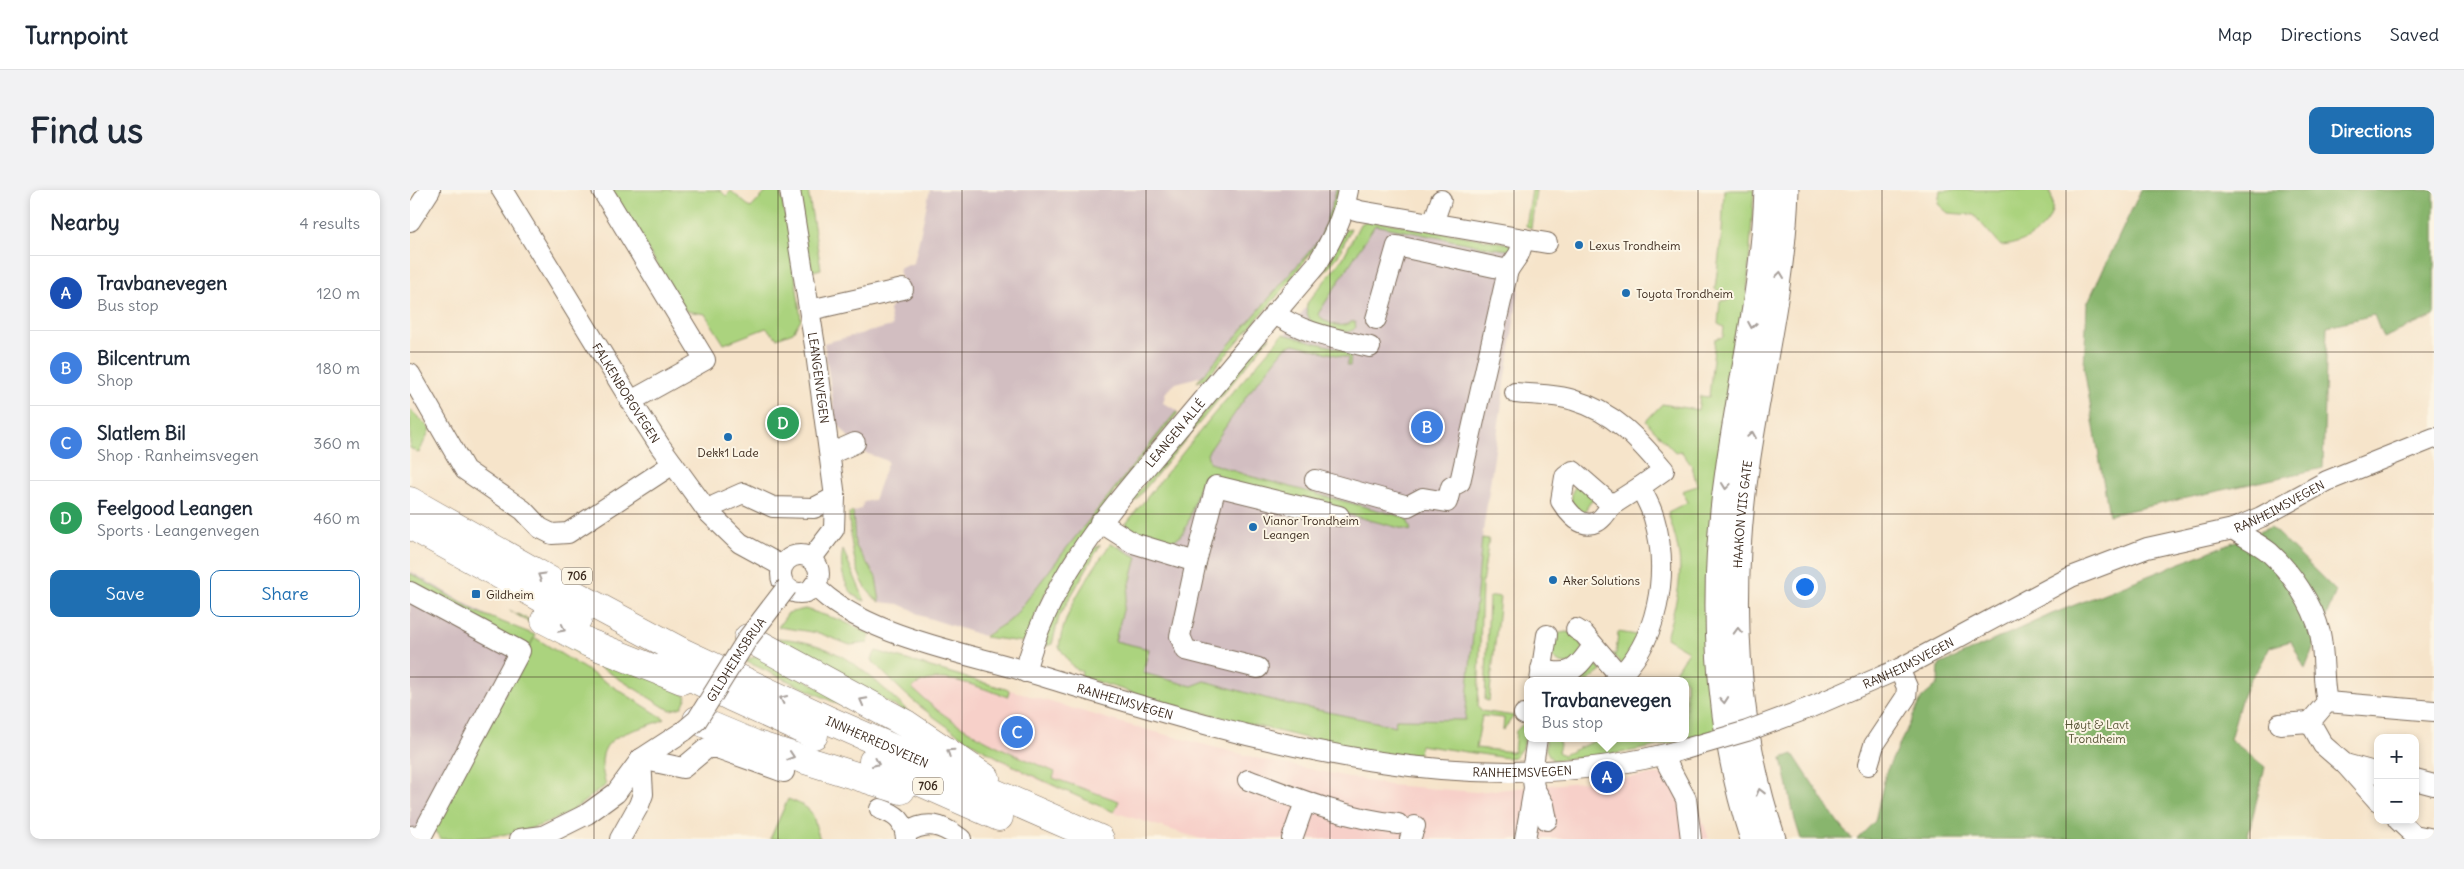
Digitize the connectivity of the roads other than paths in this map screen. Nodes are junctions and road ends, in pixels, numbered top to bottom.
1 (430, 190) edge
2 (502, 190) edge
3 (602, 190) edge
4 (790, 190) edge
5 (1766, 190) edge
6 (1786, 190) edge
7 (1346, 198) edge
8 (1441, 200) dead end
9 (410, 221) edge
10 (1432, 223) junction
11 (1524, 239) junction
12 (1547, 243) dead end
13 (1508, 270) junction
14 (904, 289) dead end
15 (810, 310) junction
16 (1274, 313) junction
17 (1376, 319) dead end
18 (1370, 347) dead end
19 (410, 374) edge
20 (1515, 393) dead end
21 (630, 401) junction
22 (2434, 438) edge
23 (855, 443) dead end
24 (830, 454) junction
25 (673, 464) junction
26 (1315, 480) dead end
27 (410, 481) edge
28 (1640, 486) junction
29 (835, 498) junction
30 (410, 501) edge
31 (1612, 505) dead end
32 (708, 512) junction
33 (1340, 516) dead end
34 (1100, 522) junction
35 (410, 525) edge
36 (2233, 529) junction
37 (410, 544) edge
38 (812, 559) junction
39 (1196, 562) junction
40 (782, 566) junction
41 (814, 586) junction
42 (787, 587) junction
43 (410, 592) edge
44 (1576, 629) dead end
45 (1547, 635) dead end
46 (748, 638) junction
47 (1594, 646) junction
48 (1258, 668) dead end
49 (1899, 669) junction
50 (1025, 672) junction
51 (1540, 675) edge
52 (1617, 677) edge
53 (1620, 677) edge
54 (735, 688) junction
55 (2327, 702) junction
56 (2434, 711) edge
57 (2310, 722) junction
58 (2280, 724) dead end
59 (690, 725) junction
60 (1537, 742) edge
61 (1663, 756) junction
62 (641, 759) junction
63 (2345, 764) junction
64 (1868, 765) dead end
65 (784, 772) dead end
66 (2374, 772) edge
67 (1248, 780) dead end
68 (1533, 780) junction
69 (2419, 781) edge
70 (2434, 785) edge
71 (2374, 797) edge
72 (1305, 802) junction
73 (880, 809) dead end
74 (1028, 819) junction
75 (1548, 820) dead end
76 (2402, 824) edge
77 (1408, 830) edge
78 (410, 836) edge
79 (906, 836) edge
80 (622, 838) edge
81 (523, 839) edge
82 (961, 839) edge
83 (1051, 839) edge
84 (1100, 839) edge
85 (1292, 839) edge
86 (1525, 839) edge
87 (1691, 839) edge
88 (1753, 839) edge
89 (1773, 839) edge
90 (2434, 839) edge

1 - 9 street
2 - 21 street, FALKENBORGVEGEN
3 - 21 street
4 - 15 street, LEANGENVEGEN
5 -> 88 main road, HAAKON VIIS GATE
89 -> 6 main road, HAAKON VIIS GATE
7 - 10 street, LEANGEN ALLÉ
7 - 16 street, LEANGEN ALLÉ
8 - 10 street
10 - 11 street, LEANGEN ALLÉ
11 - 12 street, LEANGEN ALLÉ
11 - 13 street
13 - 17 street
13 - 26 street
14 - 15 street
15 - 24 street, LEANGENVEGEN
16 - 18 street
16 - 34 street, LEANGEN ALLÉ
19 - 25 street
20 - 28 street
21 - 25 street, FALKENBORGVEGEN
22 - 36 street, RANHEIMSVEGEN
23 - 24 street
24 - 29 street, LEANGENVEGEN
25 - 32 street, FALKENBORGVEGEN
27 - 54 highway, 706
28 - 31 street
28 - 53 street
29 - 32 street
29 - 38 street, LEANGENVEGEN
54 -> 30 highway, 706
32 - 40 street, FALKENBORGVEGEN
33 - 39 street
34 - 39 street
34 - 50 street, LEANGEN ALLÉ
35 - 54 highway, 706
36 - 49 street, RANHEIMSVEGEN
36 - 55 street
37 -> 54 highway, 706
38 - 40 street
38 - 41 street
39 - 48 street
40 - 42 street
41 - 42 street
41 - 50 street, RANHEIMSVEGEN
42 - 46 street, GILDHEIMSBRUA, bridge
43 - 78 street
44 - 47 street
45 - 51 street
46 - 59 street, GILDHEIMSBRUA, bridge
74 -> 46 highway, 706
47 - 51 street
47 - 52 street
49 - 61 street, RANHEIMSVEGEN, bridge
49 - 64 street
50 - 68 street, RANHEIMSVEGEN
54 - 74 highway, INNHERREDSVEIEN / 706
55 - 56 street
55 - 57 street
57 - 58 street
57 - 63 street
59 - 62 street
59 -> 74 highway, 706
60 - 68 street
61 - 68 street, RANHEIMSVEGEN
61 - 87 street
62 - 65 street
62 - 80 street
62 - 81 street
63 - 66 street
63 - 71 street
67 - 72 street
68 - 75 street
68 - 86 street
69 - 70 street
72 - 77 street
72 - 85 street
73 - 79 street
74 - 83 highway, INNHERREDSVEIEN / 706
74 - 84 highway, INNHERREDSVEIEN / 706
76 - 90 street
79 - 82 street

